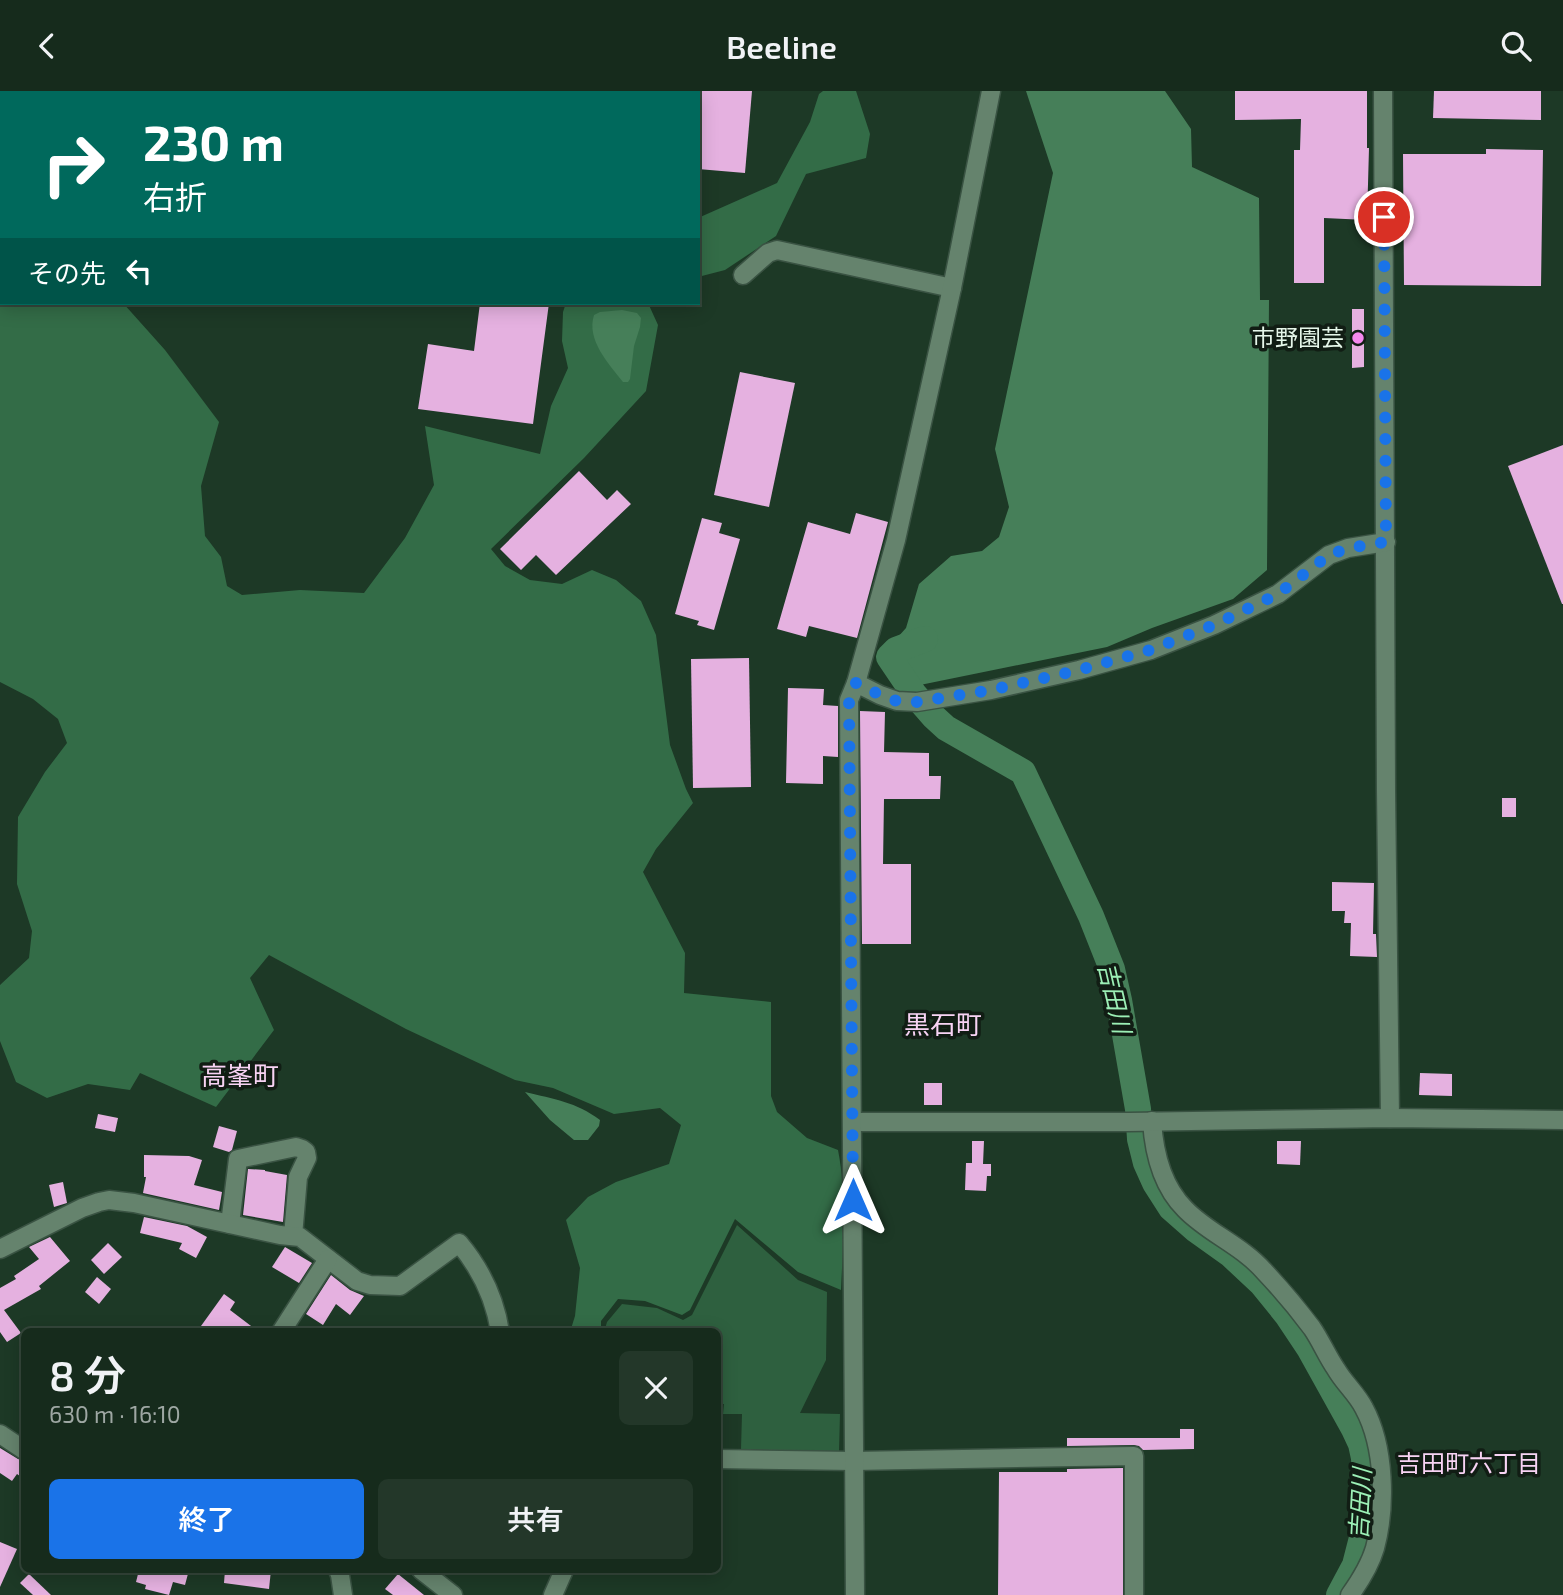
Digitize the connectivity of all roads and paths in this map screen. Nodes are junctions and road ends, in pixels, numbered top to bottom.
1 (991, 91) edge
2 (1383, 91) edge
3 (743, 275) dead end
4 (952, 288) junction
5 (1386, 542) junction
6 (856, 683) junction
7 (1390, 1118) junction
8 (1563, 1120) edge
9 (1151, 1121) junction
10 (853, 1122) junction
11 (230, 1224) junction
12 (293, 1236) junction
13 (0, 1249) edge
14 (328, 1259) junction
15 (284, 1328) edge
16 (499, 1328) edge
17 (0, 1434) edge
18 (21, 1448) edge
19 (721, 1459) edge
20 (854, 1461) junction
21 (339, 1573) edge
22 (425, 1573) edge
23 (563, 1573) edge
24 (343, 1595) edge
25 (453, 1595) edge
26 (553, 1595) edge
27 (855, 1595) edge
28 (1134, 1595) edge
29 (1350, 1595) edge

1 - 4 street
2 - 5 street
3 - 4 street
4 - 6 street
5 - 6 street
5 - 7 street
6 - 10 street
7 - 8 street
7 - 9 street
9 - 10 street
9 - 29 street
10 - 20 street
11 - 12 street
11 - 12 street
11 - 13 street
12 - 14 street
14 - 15 street
14 - 16 street
17 - 18 street
19 - 20 street
20 - 27 street
20 - 28 street
21 - 24 street
22 - 25 street
23 - 26 street

